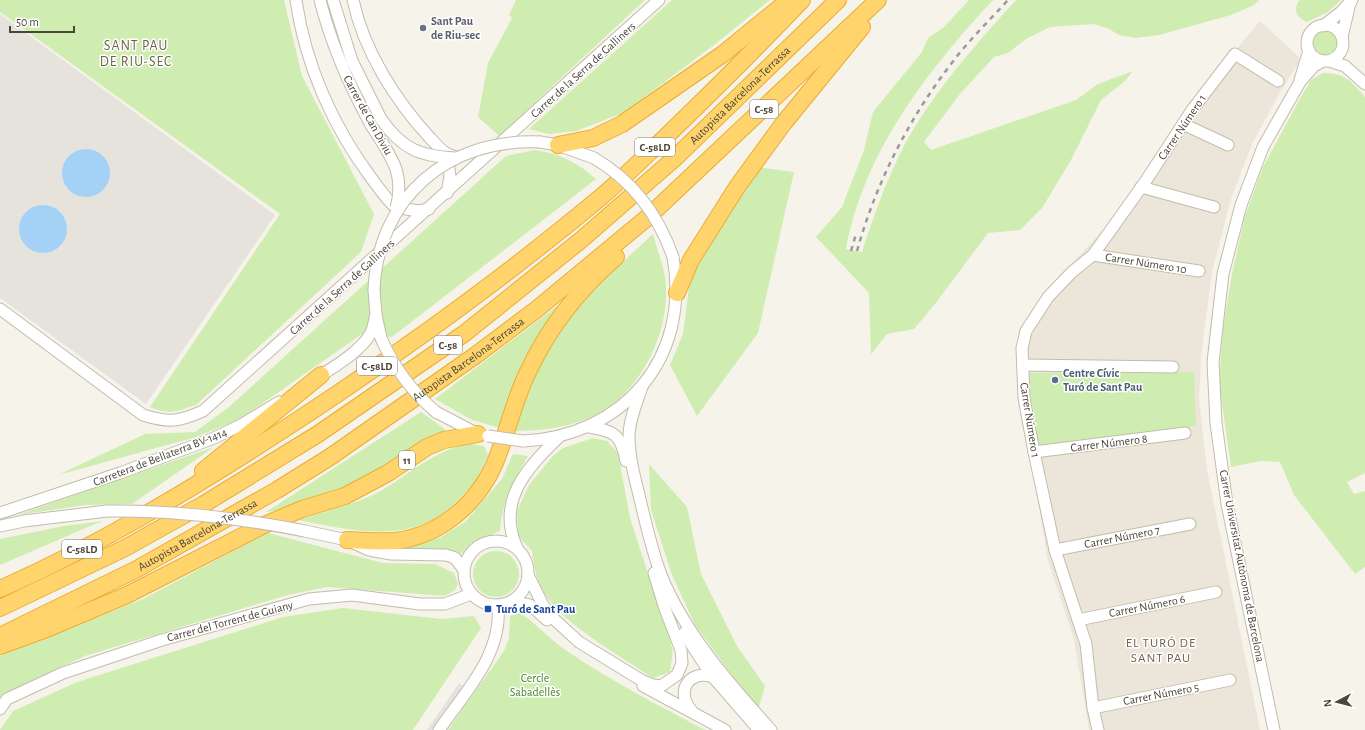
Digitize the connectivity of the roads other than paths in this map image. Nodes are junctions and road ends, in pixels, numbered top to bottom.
1 (296, 0) edge
2 (320, 0) edge
3 (333, 0) edge
4 (353, 0) edge
5 (659, 0) edge
6 (790, 0) edge
7 (802, 0) edge
8 (838, 0) edge
9 (878, 0) edge
10 (883, 0) edge
11 (1351, 1) edge
12 (1323, 26) junction
13 (1342, 42) junction
14 (1309, 50) junction
15 (1326, 61) junction
16 (1357, 75) junction
17 (1278, 81) dead end
18 (1300, 82) junction
19 (1365, 84) edge
20 (1183, 124) junction
21 (558, 145) junction
22 (1228, 145) dead end
23 (491, 153) junction
24 (451, 156) junction
25 (1141, 187) junction
26 (447, 193) junction
27 (389, 202) junction
28 (1214, 207) dead end
29 (430, 208) junction
30 (395, 214) junction
31 (648, 217) junction
32 (389, 245) junction
33 (1093, 255) junction
34 (1199, 271) dead end
35 (677, 293) junction
36 (0, 309) edge
37 (376, 314) junction
38 (1023, 365) junction
39 (1173, 367) dead end
40 (321, 375) junction
41 (642, 387) junction
42 (589, 427) junction
43 (1185, 433) dead end
44 (483, 435) junction
45 (558, 437) junction
46 (624, 437) junction
47 (1034, 452) junction
48 (161, 504) junction
49 (0, 513) edge
50 (1190, 524) dead end
51 (0, 526) edge
52 (347, 540) junction
53 (517, 548) junction
54 (1055, 550) junction
55 (464, 570) junction
56 (654, 573) junction
57 (528, 575) junction
58 (0, 589) edge
59 (1216, 592) dead end
60 (472, 594) junction
61 (513, 601) junction
62 (498, 605) junction
63 (0, 608) edge
64 (1078, 620) junction
65 (0, 636) edge
66 (0, 646) edge
67 (707, 676) junction
68 (1230, 680) dead end
69 (654, 687) junction
70 (1093, 708) junction
71 (0, 709) edge
72 (695, 715) junction
73 (439, 730) edge
74 (726, 730) edge
75 (760, 730) edge
76 (765, 730) edge
77 (771, 730) edge
78 (1098, 730) edge
79 (1274, 730) edge

1 - 27 street
2 - 30 street, Carrer de Can Diviu, bridge
3 - 24 street, Carrer de Can Diviu, bridge
4 - 24 street
5 - 23 street, Carrer de la Serra de Galliners
6 - 21 highway
7 - 48 highway, C-58LD
8 - 63 highway, Autopista Barcelona-Terrassa / C-58
9 - 31 highway, Autopista Barcelona-Terrassa / C-58
10 - 35 highway
11 - 12 street
11 - 13 street
12 - 13 street
12 - 14 street
13 - 15 street
13 - 16 street
14 - 15 street
14 - 18 street, Carrer Universitat Autònoma de Barcelona
15 - 16 street
15 - 18 street, Carrer Universitat Autònoma de Barcelona
16 - 19 street
17 - 20 street, Carrer Número 1
18 - 79 street, Carrer Universitat Autònoma de Barcelona
20 - 22 street
20 - 25 street, Carrer Número 1
21 - 24 street, bridge
21 - 35 street, bridge
23 - 24 street, Carrer de Can Diviu
23 - 26 street, Carrer de la Serra de Galliners
24 - 26 street
24 - 30 street, bridge
25 - 28 street
25 - 33 street, Carrer Número 1
26 - 29 street, Carrer de la Serra de Galliners
27 - 29 street
27 - 32 street
29 - 32 street, Carrer de la Serra de Galliners
30 - 37 street, bridge
31 - 52 highway
31 - 65 highway, Autopista Barcelona-Terrassa / C-58
32 - 36 street, Carrer de la Serra de Galliners
33 - 34 street, Carrer Número 10
33 - 38 street, Carrer Número 1
35 - 41 street
37 - 40 street, Carretera de Bellaterra BV-1414
37 - 44 street, bridge
38 - 39 street
38 - 47 street, Carrer Número 1
40 - 48 highway
40 - 49 street, Carretera de Bellaterra BV-1414
41 - 42 street
41 - 46 street
42 - 45 street
42 - 46 street
43 - 47 street, Carrer Número 8
44 - 45 street, bridge
44 - 66 highway, 11
45 - 53 street
46 - 56 street
46 - 77 street
47 - 54 street, Carrer Número 1
48 - 58 highway, C-58LD
50 - 54 street, Carrer Número 7
51 - 52 street, bridge
52 - 55 street
53 - 55 street
53 - 57 street
54 - 64 street, Carrer Número 1
55 - 60 street
56 - 67 street
56 - 69 street
57 - 61 street
57 - 69 street
59 - 64 street, Carrer Número 6
60 - 62 street
60 - 71 street, Carrer del Torrent de Guiany
61 - 62 street
61 - 69 street
62 - 73 street
64 - 70 street, Carrer Número 1
67 - 72 street
67 - 75 street
67 - 76 street
68 - 70 street, Carrer Número 5
69 - 72 street
70 - 78 street, Carrer Número 1
72 - 74 street

